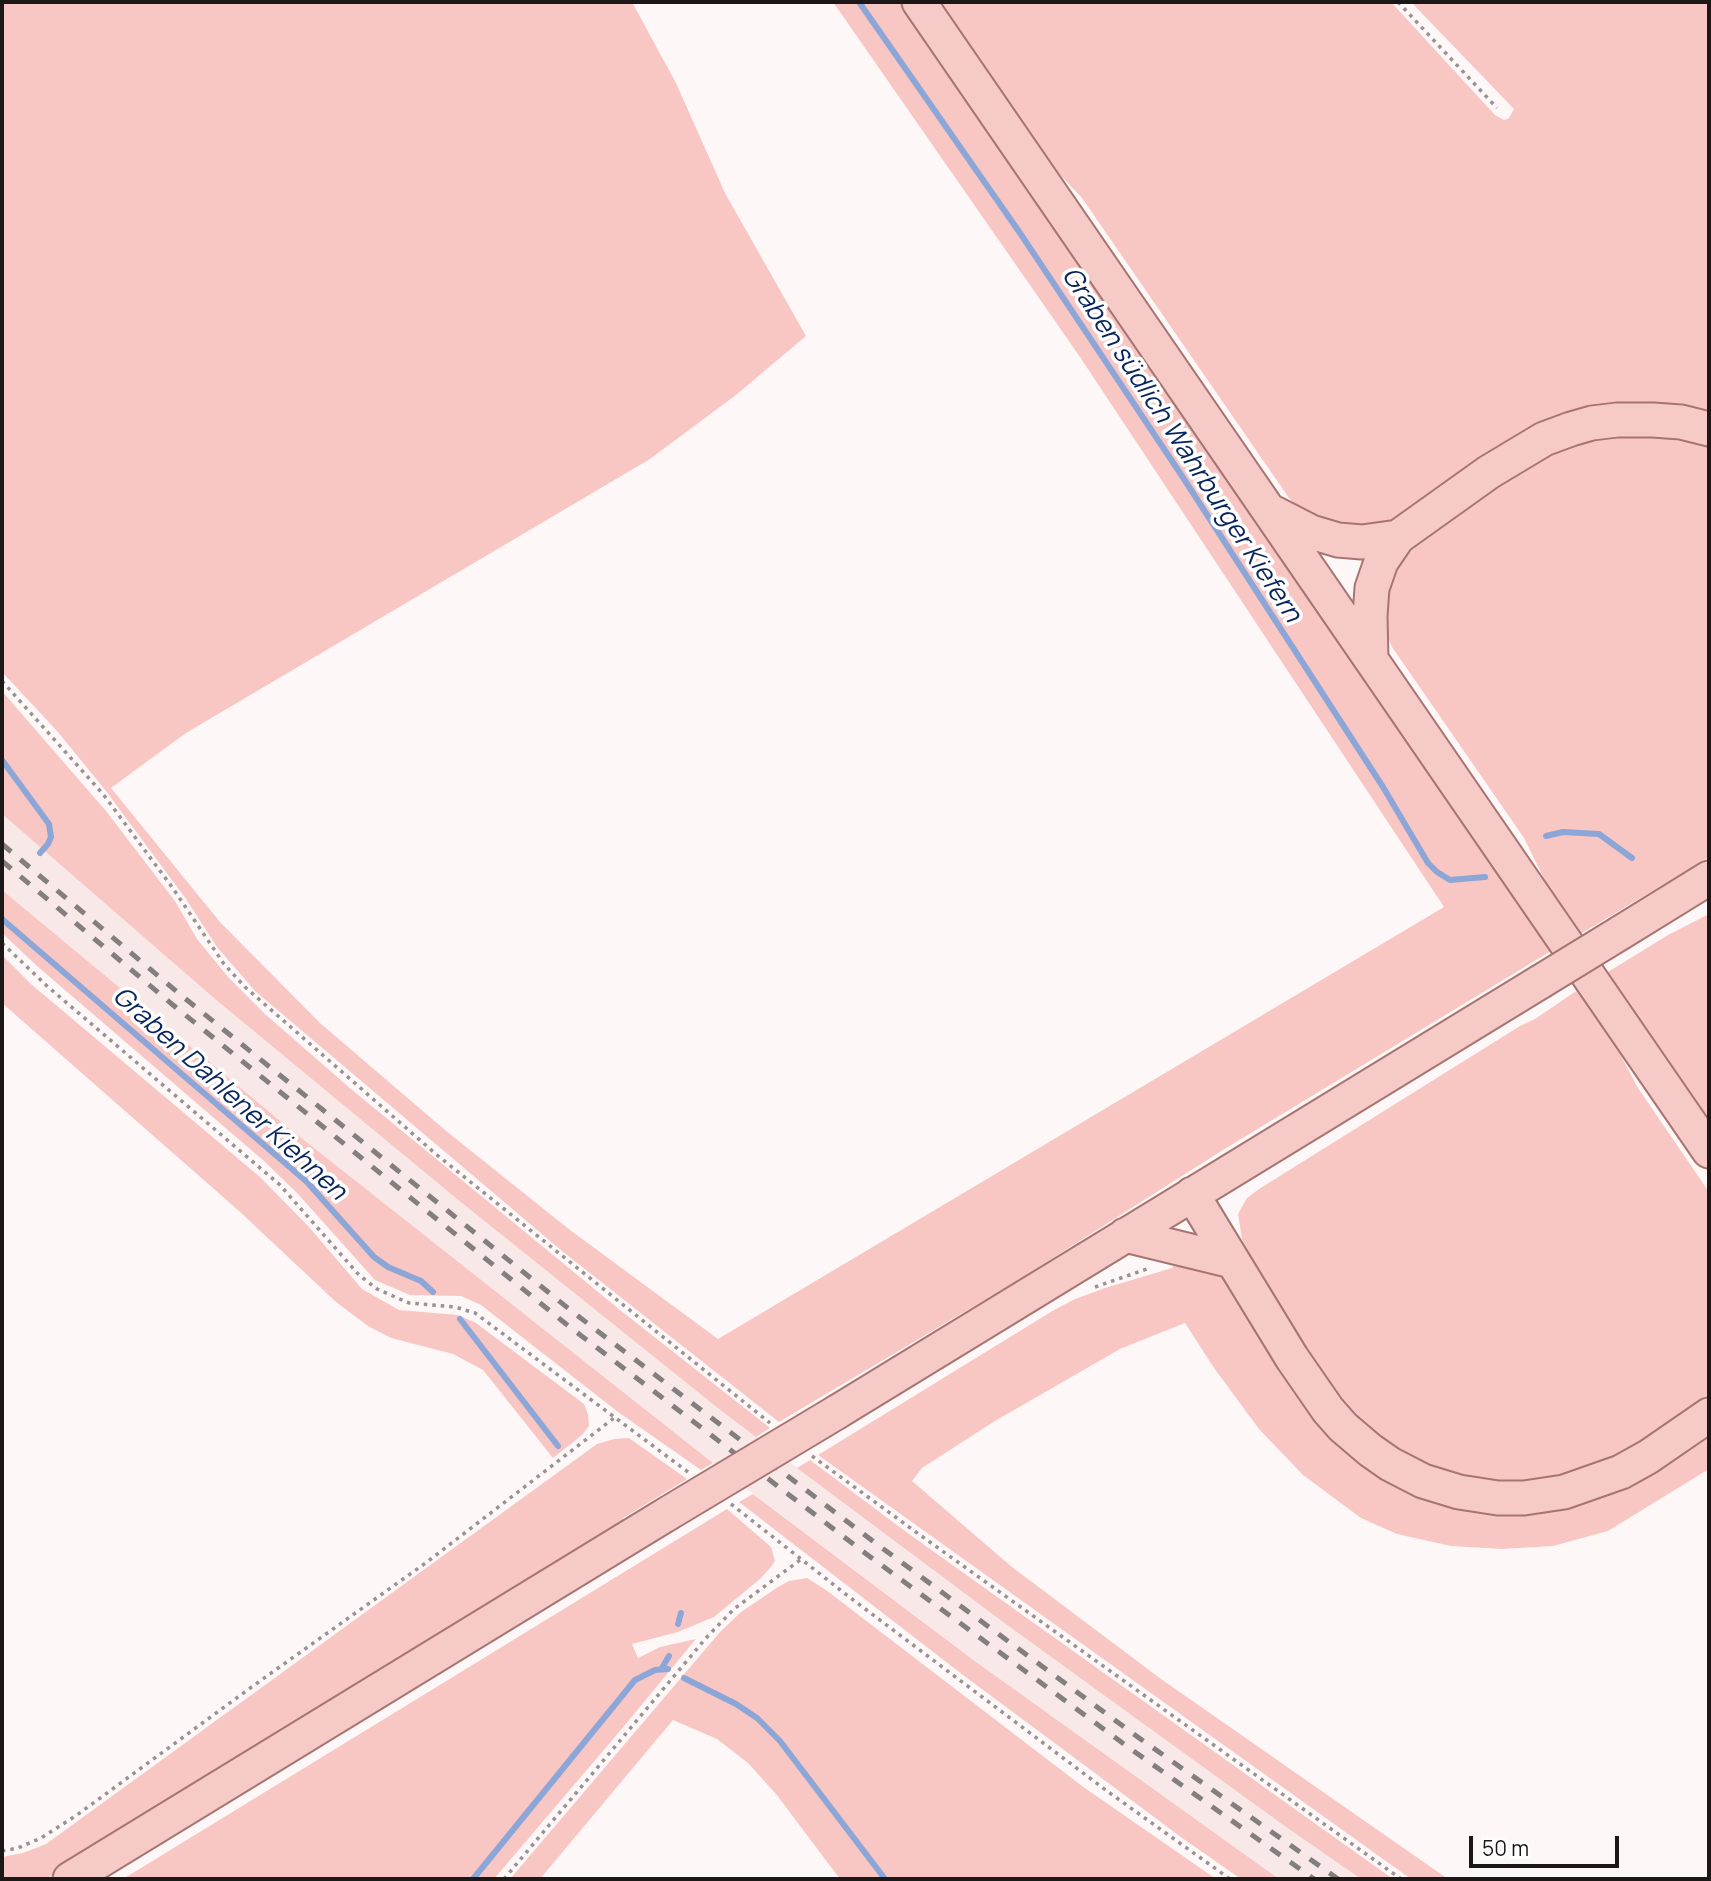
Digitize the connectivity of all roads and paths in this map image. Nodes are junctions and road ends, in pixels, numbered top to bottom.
1 (919, 2) edge
2 (1398, 2) edge
3 (1497, 108) dead end
4 (1709, 429) edge
5 (1269, 511) junction
6 (1398, 537) junction
7 (1371, 659) junction
8 (2, 681) edge
9 (1709, 878) edge
10 (2, 943) edge
11 (1709, 1151) edge
12 (1192, 1194) junction
13 (1125, 1235) junction
14 (1232, 1261) junction
15 (1709, 1415) edge
16 (614, 1418) junction
17 (773, 1425) dead end
18 (805, 1450) dead end
19 (698, 1479) dead end
20 (728, 1502) dead end
21 (800, 1560) junction
22 (2, 1851) edge
23 (70, 1879) edge
24 (504, 1879) edge
25 (1230, 1879) edge
26 (1401, 1879) edge

1 - 5 main road
2 - 3 path
4 - 6 main road
5 - 6 main road
5 - 7 main road
6 - 7 main road
7 - 11 main road
8 - 17 path
9 - 12 main road, bridge
10 - 16 path
12 - 13 main road
12 - 14 main road
13 - 14 main road
13 - 23 main road, bridge
14 - 15 main road
16 - 19 path
16 - 22 path
18 - 26 path
20 - 21 path
21 - 24 path
21 - 25 path

